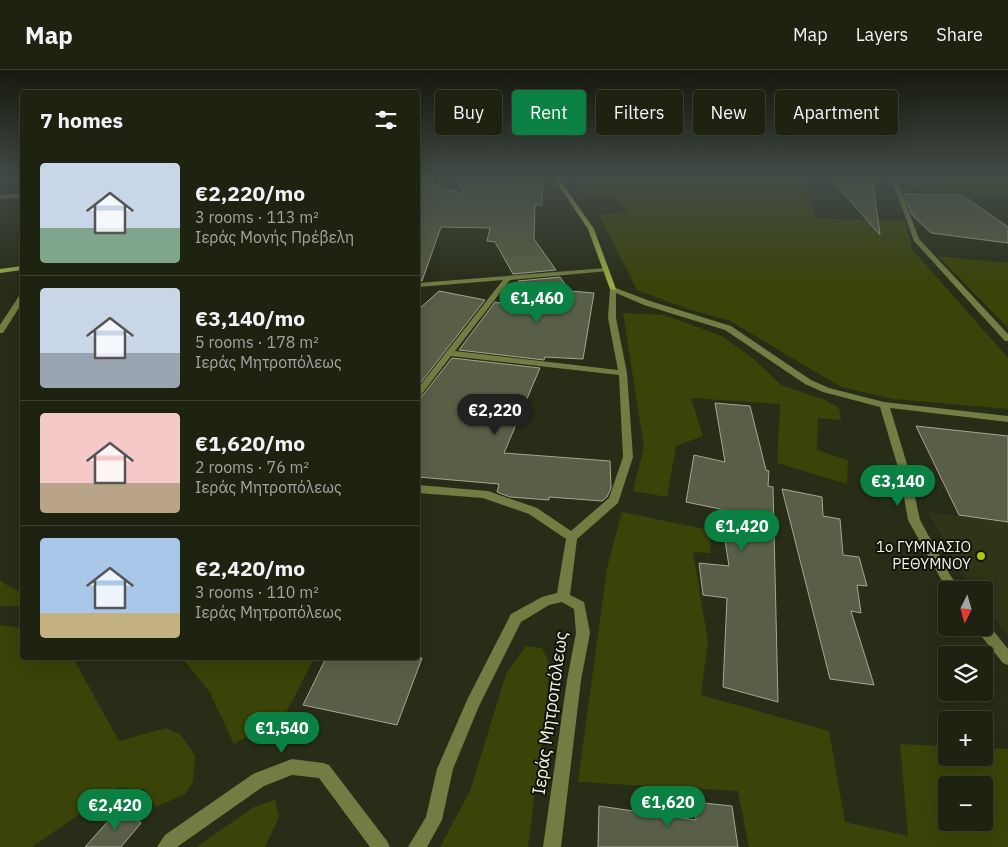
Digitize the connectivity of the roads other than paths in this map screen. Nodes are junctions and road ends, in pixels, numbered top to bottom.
1 (580, 213) edge
2 (906, 213) edge
3 (20, 268) edge
4 (606, 270) junction
5 (0, 271) edge
6 (509, 277) junction
7 (420, 285) edge
8 (614, 289) junction
9 (20, 301) edge
10 (0, 331) edge
11 (1008, 339) edge
12 (449, 353) junction
13 (623, 373) junction
14 (420, 390) edge
15 (884, 405) junction
16 (1008, 419) edge
17 (420, 489) edge
18 (572, 537) junction
19 (948, 581) edge
20 (563, 596) junction
21 (989, 636) edge
22 (1008, 659) edge
23 (166, 847) edge
24 (382, 847) edge
25 (417, 847) edge
26 (552, 847) edge

1 - 4 street
2 - 11 street
3 - 5 street
4 - 6 street
4 - 8 street
6 - 7 street
6 - 12 street
8 - 13 street
8 - 15 street
9 - 10 street
12 - 13 street
12 - 14 street
13 - 18 street
15 - 16 street
15 - 19 street
17 - 18 street
18 - 20 street
20 - 25 street
20 - 26 street, Ιεράς Μητροπόλεως
21 - 22 street
23 - 24 street

